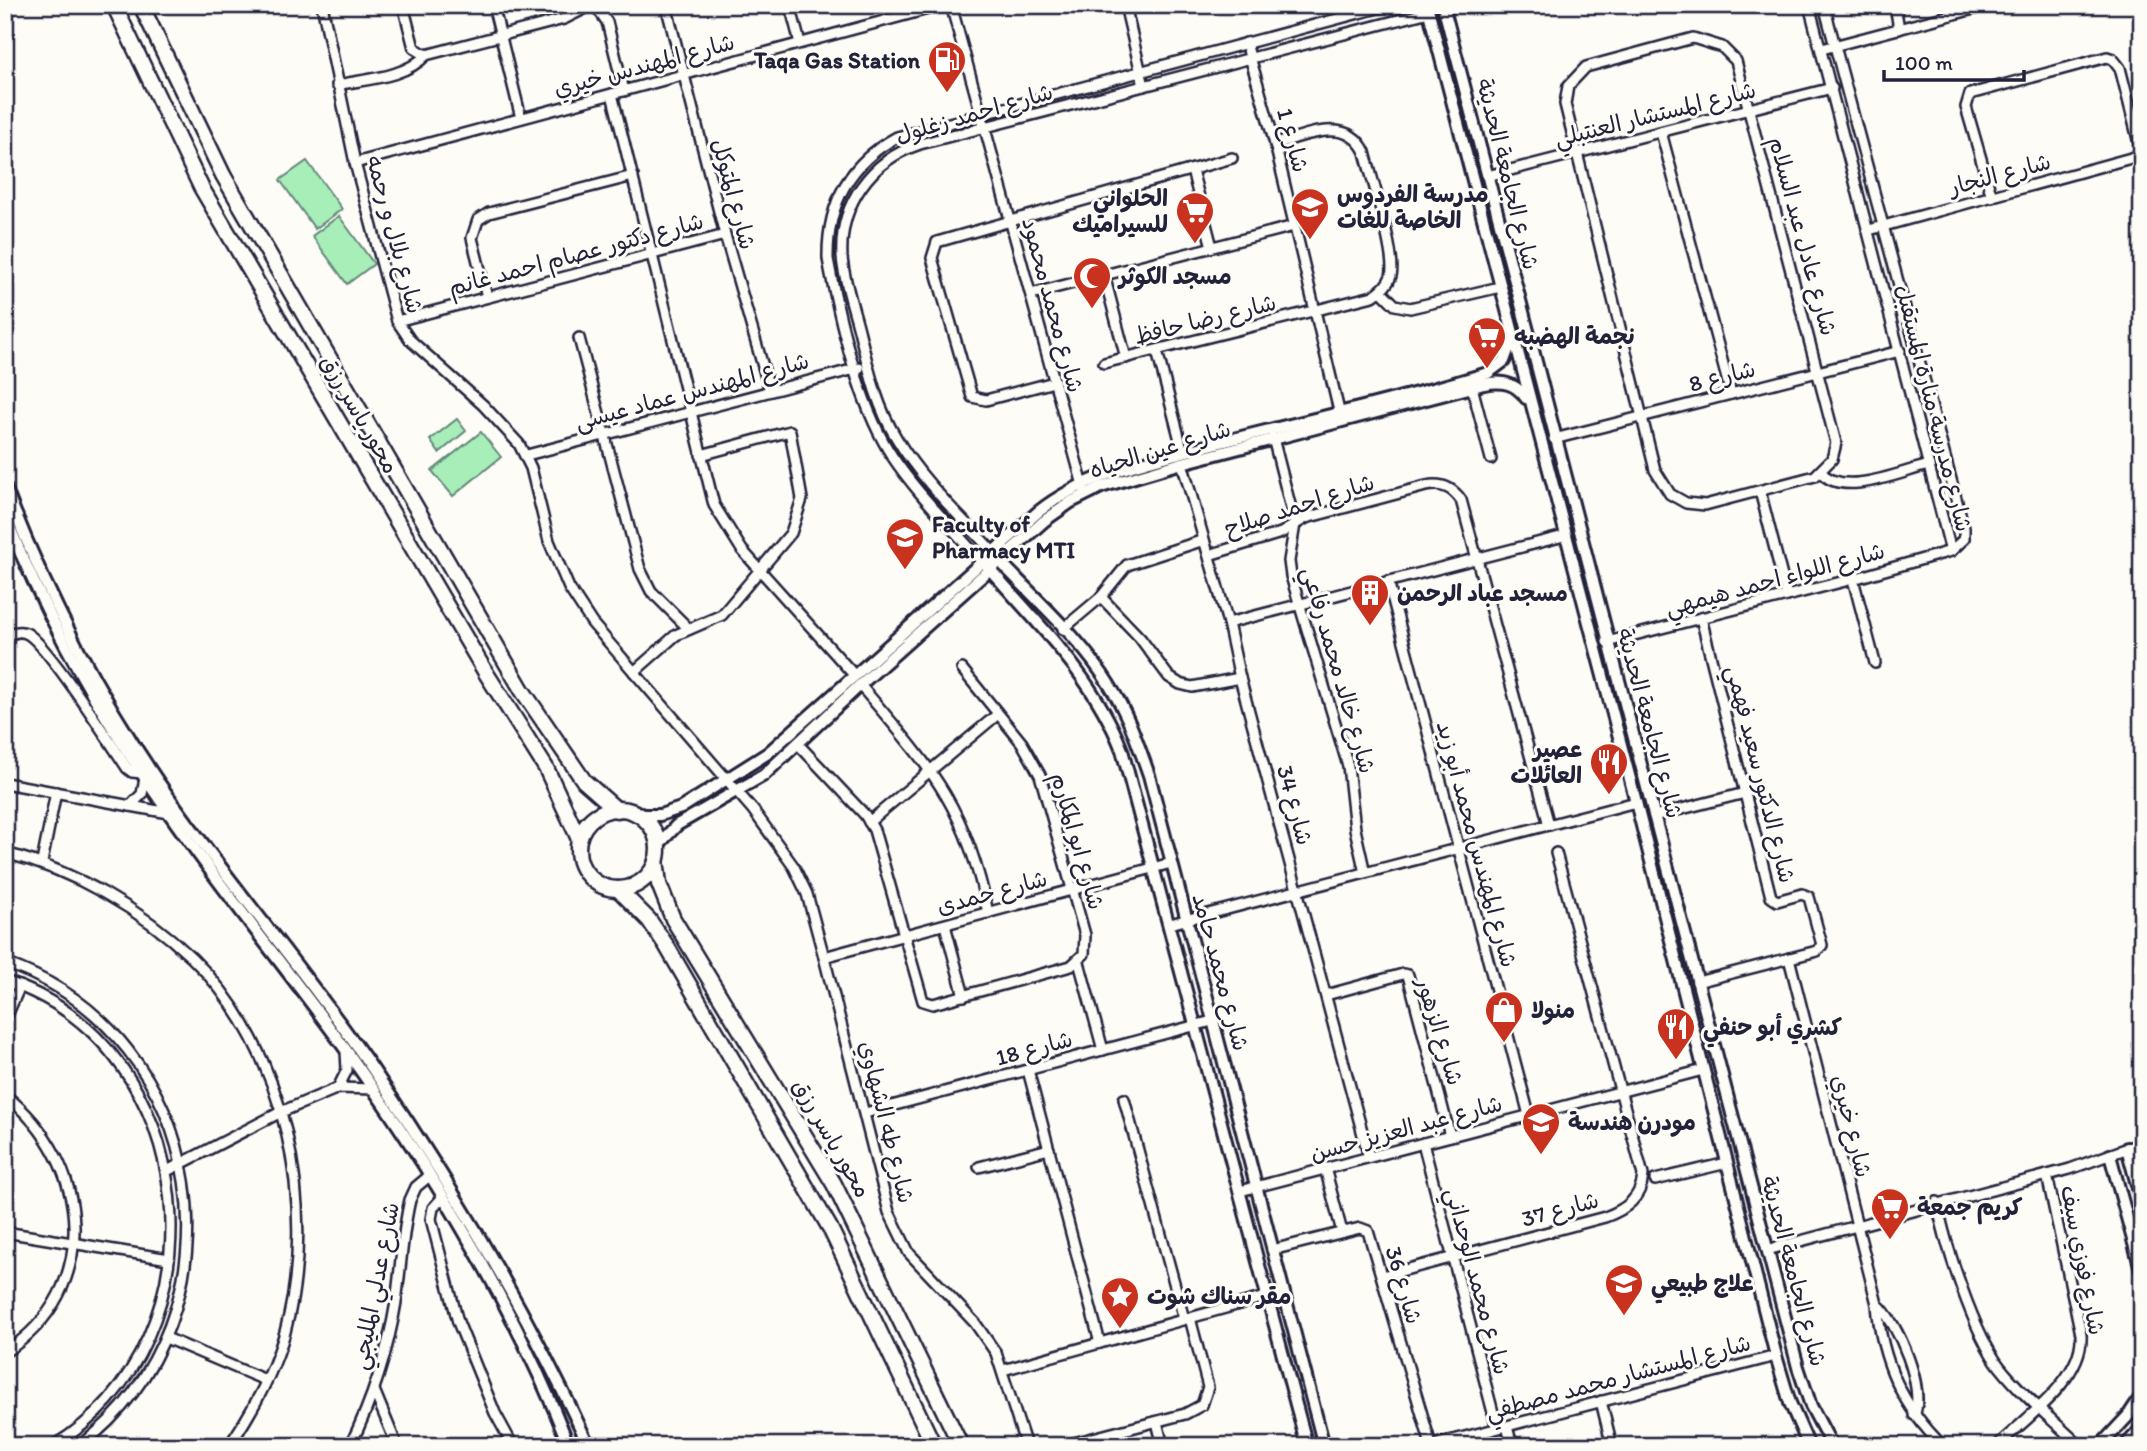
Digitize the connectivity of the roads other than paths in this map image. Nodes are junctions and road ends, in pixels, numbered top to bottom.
1 (114, 5) edge
2 (141, 5) edge
3 (322, 5) edge
4 (403, 5) edge
5 (493, 5) edge
6 (594, 5) edge
7 (666, 5) edge
8 (790, 5) edge
9 (943, 5) edge
10 (951, 5) edge
11 (1125, 5) edge
12 (1389, 5) edge
13 (1458, 5) edge
14 (1809, 5) edge
15 (1824, 5) edge
16 (1895, 5) edge
17 (1989, 5) edge
18 (1443, 7) edge
19 (1428, 9) edge
20 (1899, 29) junction
21 (500, 36) junction
22 (800, 43) junction
23 (1246, 43) junction
24 (1837, 45) junction
25 (1822, 49) junction
26 (426, 55) junction
27 (1250, 58) junction
28 (1140, 71) junction
29 (683, 75) junction
30 (337, 85) junction
31 (1144, 86) junction
32 (1832, 88) junction
33 (624, 91) junction
34 (612, 94) junction
35 (1749, 110) junction
36 (981, 114) junction
37 (521, 118) junction
38 (933, 127) junction
39 (984, 127) junction
40 (1661, 132) junction
41 (937, 139) junction
42 (1275, 144) junction
43 (1577, 153) junction
44 (2142, 155) edge
45 (1232, 158) dead end
46 (355, 163) junction
47 (1192, 170) junction
48 (632, 176) junction
49 (1487, 176) junction
50 (1992, 197) junction
51 (1010, 220) junction
52 (1499, 223) junction
53 (1294, 226) junction
54 (1485, 226) junction
55 (1884, 226) junction
56 (1868, 230) junction
57 (725, 235) junction
58 (1212, 247) junction
59 (652, 254) junction
60 (1104, 275) junction
61 (1500, 287) junction
62 (1381, 291) junction
63 (1031, 294) junction
64 (487, 297) junction
65 (1315, 312) junction
66 (397, 321) junction
67 (1512, 337) junction
68 (579, 338) dead end
69 (1157, 351) junction
70 (1900, 351) junction
71 (1126, 358) junction
72 (1104, 363) dead end
73 (868, 366) junction
74 (856, 369) junction
75 (1819, 372) junction
76 (1054, 383) junction
77 (1472, 387) junction
78 (770, 391) junction
79 (1731, 394) junction
80 (1530, 409) junction
81 (1339, 411) junction
82 (690, 412) junction
83 (1643, 416) junction
84 (604, 434) junction
85 (1273, 438) junction
86 (1554, 439) junction
87 (701, 454) junction
88 (527, 455) junction
89 (1182, 458) junction
90 (1491, 459) dead end
91 (910, 460) junction
92 (1929, 464) junction
93 (901, 468) junction
94 (1821, 472) junction
95 (5, 487) edge
96 (1084, 489) junction
97 (1760, 491) junction
98 (5, 516) edge
99 (1295, 524) junction
100 (1564, 536) junction
101 (1204, 540) junction
102 (1951, 551) junction
103 (1209, 555) junction
104 (997, 557) junction
105 (1478, 558) junction
106 (1587, 565) junction
107 (986, 566) junction
108 (1573, 568) junction
109 (760, 570) junction
110 (1853, 579) junction
111 (1388, 581) junction
112 (1787, 596) junction
113 (1101, 597) junction
114 (1299, 604) junction
115 (1702, 618) junction
116 (1228, 623) junction
117 (689, 629) junction
118 (1063, 629) junction
119 (5, 636) edge
120 (1607, 642) junction
121 (1875, 663) dead end
122 (962, 669) dead end
123 (634, 672) junction
124 (1240, 678) junction
125 (858, 680) junction
126 (88, 698) junction
127 (998, 714) junction
128 (798, 744) junction
129 (933, 771) junction
130 (143, 775) junction
131 (726, 780) junction
132 (5, 783) edge
133 (56, 792) junction
134 (738, 793) junction
135 (1745, 793) junction
136 (1636, 802) junction
137 (130, 806) junction
138 (617, 810) junction
139 (169, 813) junction
140 (638, 816) junction
141 (1654, 816) junction
142 (869, 822) junction
143 (1549, 825) junction
144 (579, 839) junction
145 (1458, 849) junction
146 (5, 853) edge
147 (656, 853) junction
148 (1556, 853) dead end
149 (42, 862) junction
150 (1171, 863) junction
151 (1155, 867) junction
152 (1365, 873) junction
153 (618, 889) junction
154 (1074, 889) junction
155 (1299, 890) junction
156 (988, 913) junction
157 (1186, 920) junction
158 (1170, 924) junction
159 (944, 925) junction
160 (904, 936) junction
161 (1688, 948) junction
162 (1674, 952) junction
163 (824, 957) junction
164 (1789, 958) junction
165 (1079, 962) junction
166 (5, 963) edge
167 (5, 981) edge
168 (1697, 982) junction
169 (20, 986) junction
170 (1326, 995) junction
171 (964, 996) junction
172 (5, 1020) edge
173 (1212, 1021) junction
174 (1197, 1025) junction
175 (1103, 1050) junction
176 (346, 1051) junction
177 (140, 1065) junction
178 (1028, 1070) junction
179 (1703, 1070) junction
180 (128, 1076) junction
181 (338, 1088) junction
182 (373, 1089) junction
183 (1623, 1091) junction
184 (5, 1095) edge
185 (1124, 1099) dead end
186 (281, 1112) junction
187 (865, 1113) junction
188 (1529, 1115) junction
189 (1450, 1136) junction
190 (1423, 1143) junction
191 (2142, 1143) edge
192 (2127, 1148) junction
193 (1049, 1149) junction
194 (2110, 1155) junction
195 (1369, 1157) junction
196 (183, 1163) junction
197 (1727, 1163) junction
198 (979, 1167) dead end
199 (1325, 1168) junction
200 (167, 1171) junction
201 (2047, 1175) junction
202 (428, 1177) junction
203 (1655, 1180) dead end
204 (1255, 1186) junction
205 (1240, 1191) junction
206 (442, 1198) junction
207 (1937, 1202) junction
208 (2142, 1203) edge
209 (1857, 1224) junction
210 (2137, 1231) edge
211 (5, 1232) edge
212 (1342, 1232) junction
213 (74, 1242) junction
214 (1272, 1250) junction
215 (1767, 1250) junction
216 (1452, 1257) junction
217 (169, 1259) junction
218 (2142, 1273) edge
219 (1382, 1276) junction
220 (1283, 1292) junction
221 (1268, 1296) junction
222 (1877, 1304) junction
223 (1187, 1318) junction
224 (166, 1339) junction
225 (1100, 1343) junction
226 (5, 1352) edge
227 (1776, 1356) junction
228 (1003, 1370) junction
229 (265, 1380) junction
230 (374, 1390) junction
231 (2142, 1395) edge
232 (1601, 1401) junction
233 (2039, 1406) junction
234 (1914, 1415) junction
235 (1157, 1422) junction
236 (1820, 1426) junction
237 (1502, 1427) junction
238 (2142, 1429) edge
239 (1802, 1433) junction
240 (53, 1446) edge
241 (80, 1446) edge
242 (229, 1446) edge
243 (350, 1446) edge
244 (397, 1446) edge
245 (513, 1446) edge
246 (569, 1446) edge
247 (589, 1446) edge
248 (934, 1446) edge
249 (961, 1446) edge
250 (1026, 1446) edge
251 (1062, 1446) edge
252 (1163, 1446) edge
253 (1307, 1446) edge
254 (1324, 1446) edge
255 (1431, 1446) edge
256 (1512, 1446) edge
257 (1612, 1446) edge
258 (1810, 1446) edge
259 (1832, 1446) edge
260 (1942, 1446) edge
261 (1997, 1446) edge
262 (2080, 1446) edge
263 (2100, 1446) edge
264 (2125, 1446) edge

1 - 144 main road, محور ياسر رزق
2 - 138 main road, محور ياسر رزق
3 - 30 street, شارع بلال و رحمه
4 - 26 street
5 - 21 street
6 - 21 street
6 - 33 street
7 - 29 street, شارع المتوكل
8 - 22 street
9 - 22 street, شارع المهندس خيري
10 - 36 street, شارع محمد محمود
11 - 28 street
12 - 23 street, شارع احمد زغلول
13 - 18 street
14 - 25 street, شارع مدرسة منارة المستقبل
15 - 24 street, شارع مدرسة منارة المستقبل
16 - 20 street
17 - 20 street
18 - 49 street, شارع الجامعة الحديثة
19 - 27 street, شارع احمد زغلول
19 - 54 street, شارع الجامعة الحديثة
20 - 24 street
21 - 26 street
21 - 37 street
22 - 29 street, شارع المهندس خيري
23 - 27 street, شارع 1
23 - 28 street, شارع احمد زغلول
24 - 25 street
24 - 55 street, شارع مدرسة منارة المستقبل
25 - 32 street, شارع مدرسة منارة المستقبل
26 - 30 street
27 - 31 street, شارع احمد زغلول
27 - 42 street, شارع 1
28 - 31 street
28 - 36 street, شارع احمد زغلول
29 - 33 street, شارع المهندس خيري
29 - 57 street, شارع المتوكل
30 - 46 street, شارع بلال و رحمه
31 - 39 street, شارع احمد زغلول
32 - 35 street, شارع المستشار العنتبلي
32 - 56 street, شارع مدرسة منارة المستقبل
33 - 34 street, شارع المهندس خيري
34 - 37 street, شارع المهندس خيري
34 - 48 street
35 - 40 street, شارع المستشار العنتبلي
35 - 43 street, شارع عادل عبد السلام
35 - 75 street, شارع عادل عبد السلام
36 - 38 street, شارع احمد زغلول
36 - 39 street, شارع محمد محمود
37 - 46 street, شارع المهندس خيري
38 - 41 street
38 - 74 street, شارع احمد زغلول
39 - 41 street, شارع احمد زغلول
39 - 51 street, شارع محمد محمود
40 - 43 street, شارع المستشار العنتبلي
40 - 79 street
41 - 73 street, شارع احمد زغلول
42 - 53 street, شارع 1
42 - 62 street
43 - 49 street, شارع المستشار العنتبلي
43 - 83 street, شارع عادل عبد السلام
44 - 50 street, شارع النجار
44 - 50 street
45 - 47 street
46 - 66 street, شارع بلال و رحمه
47 - 51 street
47 - 58 street
48 - 59 street
48 - 64 street
49 - 52 street, شارع الجامعة الحديثة
50 - 55 street, شارع النجار
51 - 63 street, شارع محمد محمود
51 - 76 street
52 - 54 street
52 - 86 street, شارع الجامعة الحديثة
53 - 58 street
53 - 65 street, شارع 1
54 - 61 street, شارع الجامعة الحديثة
55 - 56 street, شارع النجار
55 - 102 street, شارع مدرسة منارة المستقبل
56 - 70 street, شارع مدرسة منارة المستقبل
57 - 59 street, شارع دكتور عصام احمد غانم
57 - 78 street, شارع المتوكل
58 - 60 street
59 - 64 street, شارع دكتور عصام احمد غانم
59 - 82 street
60 - 63 street
60 - 71 street
61 - 62 street
61 - 67 street, شارع الجامعة الحديثة
62 - 65 street, شارع رضا حافظ
63 - 76 street, شارع محمد محمود
64 - 66 street, شارع دكتور عصام احمد غانم
65 - 69 street, شارع رضا حافظ
65 - 81 street, شارع 1
66 - 88 street, شارع بلال و رحمه
67 - 80 street, شارع الجامعة الحديثة
67 - 81 street, شارع عين الحياه
68 - 84 street
69 - 71 street, شارع رضا حافظ
69 - 89 street, شارع 34
70 - 75 street, شارع 8
70 - 92 street, شارع مدرسة منارة المستقبل
71 - 72 street, شارع رضا حافظ
73 - 74 street, شارع المهندس عماد عيسى
73 - 91 street, شارع احمد زغلول
74 - 78 street, شارع المهندس عماد عيسى
74 - 93 street, شارع احمد زغلول
75 - 79 street, شارع 8
75 - 94 street, شارع عادل عبد السلام
76 - 96 street, شارع محمد محمود
77 - 80 street, شارع عين الحياه
77 - 85 street, شارع عين الحياه
77 - 90 street
78 - 82 street, شارع المهندس عماد عيسى
79 - 83 street, شارع 8
80 - 100 street, شارع الجامعة الحديثة
81 - 89 street, شارع عين الحياه
82 - 84 street, شارع المهندس عماد عيسى
82 - 87 street
83 - 86 street, شارع 8
83 - 97 street, شارع عادل عبد السلام
84 - 88 street, شارع المهندس عماد عيسى
84 - 117 street
85 - 89 street, شارع عين الحياه
85 - 99 street, شارع خالد محمد رفاعي
86 - 106 street, شارع الجامعة الحديثة
87 - 109 street
87 - 109 street
88 - 123 street, شارع بلال و رحمه
89 - 96 street, شارع عين الحياه
89 - 101 street, شارع 34
91 - 93 street
91 - 104 street, شارع احمد زغلول
92 - 94 street
92 - 102 street, شارع مدرسة منارة المستقبل
93 - 107 street, شارع احمد زغلول
94 - 97 street, شارع عادل عبد السلام
95 - 247 street
96 - 104 street, شارع عين الحياه
97 - 112 street
98 - 126 street
99 - 103 street, شارع احمد صلاح
99 - 105 street, شارع احمد صلاح
99 - 114 street, شارع خالد محمد رفاعي
100 - 105 street
100 - 108 street, شارع الجامعة الحديثة
101 - 103 street, شارع 34
101 - 113 street
102 - 110 street, شارع اللواء احمد هيمهي
103 - 116 street, شارع 34
104 - 107 street, شارع عين الحياه
104 - 118 street, شارع محمد حامد
105 - 111 street
105 - 143 street
106 - 108 street
106 - 120 street, شارع الجامعة الحديثة
107 - 125 street, شارع عين الحياه
107 - 151 street, شارع محمد حامد
108 - 136 street, شارع الجامعة الحديثة
109 - 117 street
109 - 125 street
110 - 112 street, شارع اللواء احمد هيمهي
110 - 121 street
111 - 114 street
111 - 145 street, شارع المهندس محمد أبو زيد
112 - 115 street, شارع اللواء احمد هيمهي
113 - 118 street
113 - 124 street
114 - 116 street
114 - 152 street, شارع خالد محمد رفاعي
115 - 120 street, شارع اللواء احمد هيمهي
115 - 135 street, شارع الدكتور سعيد فهمي
116 - 124 street, شارع 34
117 - 123 street
118 - 150 street, شارع محمد حامد
119 - 126 street
120 - 141 street, شارع الجامعة الحديثة
122 - 127 street, شارع ابو المكارم
123 - 131 street, شارع بلال و رحمه
124 - 155 street, شارع 34
125 - 128 street, شارع عين الحياه
125 - 129 street
125 - 131 street, شارع عين الحياه
126 - 130 street
127 - 129 street
127 - 154 street, شارع ابو المكارم
128 - 134 street, شارع عين الحياه
128 - 142 street
129 - 142 street
129 - 156 street
130 - 137 street
130 - 139 street
131 - 134 street, شارع بلال و رحمه
131 - 140 street, شارع عين الحياه
132 - 133 street
133 - 137 street
133 - 149 street
134 - 147 street, شارع عين الحياه
134 - 163 street, شارع طه الشهاوي
135 - 141 street
135 - 164 street, شارع الدكتور سعيد فهمي
136 - 143 street
136 - 162 street, شارع الجامعة الحديثة
137 - 139 street
138 - 140 main road
138 - 144 main road
139 - 176 street
140 - 147 main road
141 - 161 street, شارع الجامعة الحديثة
142 - 160 street
143 - 145 street
144 - 153 main road
145 - 152 street
145 - 188 street, شارع المهندس محمد أبو زيد
146 - 149 street
147 - 153 main road
147 - 249 main road, محور ياسر رزق
148 - 183 street, شارع 37
149 - 186 street
150 - 151 street, شارع حمدى
150 - 157 street, شارع محمد حامد
151 - 154 street, شارع حمدى
151 - 158 street, شارع محمد حامد
152 - 155 street
153 - 248 main road, محور ياسر رزق
154 - 156 street, شارع حمدى
154 - 165 street, شارع ابو المكارم
155 - 157 street
155 - 170 street, شارع 34
156 - 159 street, شارع حمدى
157 - 158 street
157 - 173 street, شارع محمد حامد
158 - 174 street, شارع محمد حامد
159 - 160 street, شارع حمدى
159 - 171 street
160 - 163 street, شارع حمدى
160 - 171 street
161 - 162 street
161 - 168 street, شارع الجامعة الحديثة
162 - 179 street, شارع الجامعة الحديثة
163 - 187 street, شارع طه الشهاوي
164 - 168 street
164 - 209 street, شارع خيري
165 - 171 street
165 - 175 street
166 - 177 street
167 - 169 street
168 - 215 street, شارع الجامعة الحديثة
169 - 172 street
169 - 180 street
170 - 189 street, شارع الزهور
170 - 195 street, شارع 34
173 - 174 street, شارع 18
173 - 204 street, شارع محمد حامد
174 - 175 street, شارع 18
174 - 205 street, شارع محمد حامد
175 - 178 street, شارع 18
176 - 181 street
176 - 182 street
177 - 180 street
177 - 196 street
178 - 187 street, شارع 18
178 - 193 street
179 - 183 street, شارع عبد العزيز حسن
179 - 197 street, شارع الجامعة الحديثة
180 - 200 street
181 - 182 street
181 - 186 street
182 - 202 street
183 - 188 street, شارع عبد العزيز حسن
183 - 216 street, شارع 37
184 - 213 street
185 - 223 street
186 - 196 street
186 - 229 street
187 - 228 street, شارع طه الشهاوي
188 - 189 street, شارع عبد العزيز حسن
189 - 190 street, شارع عبد العزيز حسن
190 - 195 street, شارع عبد العزيز حسن
190 - 216 street, شارع محمد الوحداني
191 - 192 street
192 - 194 street
192 - 208 street
193 - 198 street
193 - 225 street
194 - 201 street
194 - 210 street
195 - 199 street, شارع عبد العزيز حسن
196 - 200 street
196 - 224 street
197 - 203 street
197 - 227 street, شارع الجامعة الحديثة
199 - 204 street, شارع عبد العزيز حسن
199 - 212 street
200 - 217 street
201 - 207 street
201 - 233 street, شارع فوزي سيف
202 - 206 street
202 - 230 street, شارع عدلي المليجي
204 - 205 street, شارع عبد العزيز حسن
204 - 214 street, شارع محمد حامد
205 - 221 street, شارع محمد حامد
206 - 245 street
206 - 246 street
207 - 209 street
207 - 233 street
209 - 215 street
209 - 222 street, شارع خيري
210 - 218 street
211 - 213 street
212 - 214 street, شارع 36
212 - 219 street, شارع 36
213 - 217 street
213 - 226 street
214 - 220 street, شارع محمد حامد
215 - 236 street, شارع الجامعة الحديثة
216 - 219 street, شارع 37
216 - 237 street, شارع محمد الوحداني
217 - 240 street
219 - 255 street, شارع 36
220 - 221 street
220 - 254 street, شارع محمد حامد
221 - 223 street
221 - 253 street, شارع محمد حامد
222 - 234 street, شارع خيري
222 - 234 street, شارع خيري
223 - 225 street
223 - 235 street
224 - 229 street
224 - 241 street
225 - 228 street
227 - 232 street, شارع المستشار محمد مصطفي
227 - 239 street, شارع الجامعة الحديثة
228 - 250 street, شارع طه الشهاوي
229 - 242 street
230 - 243 street, شارع عدلي المليجي
230 - 244 street
231 - 263 street
232 - 237 street, شارع المستشار محمد مصطفي
232 - 257 street
233 - 261 street, شارع فوزي سيف
233 - 262 street
234 - 260 street, شارع خيري
235 - 251 street
235 - 252 street
236 - 239 street
236 - 259 street, شارع الجامعة الحديثة
237 - 255 street, شارع المستشار محمد مصطفي
237 - 256 street, شارع محمد الوحداني
238 - 264 street
239 - 258 street, شارع الجامعة الحديثة

